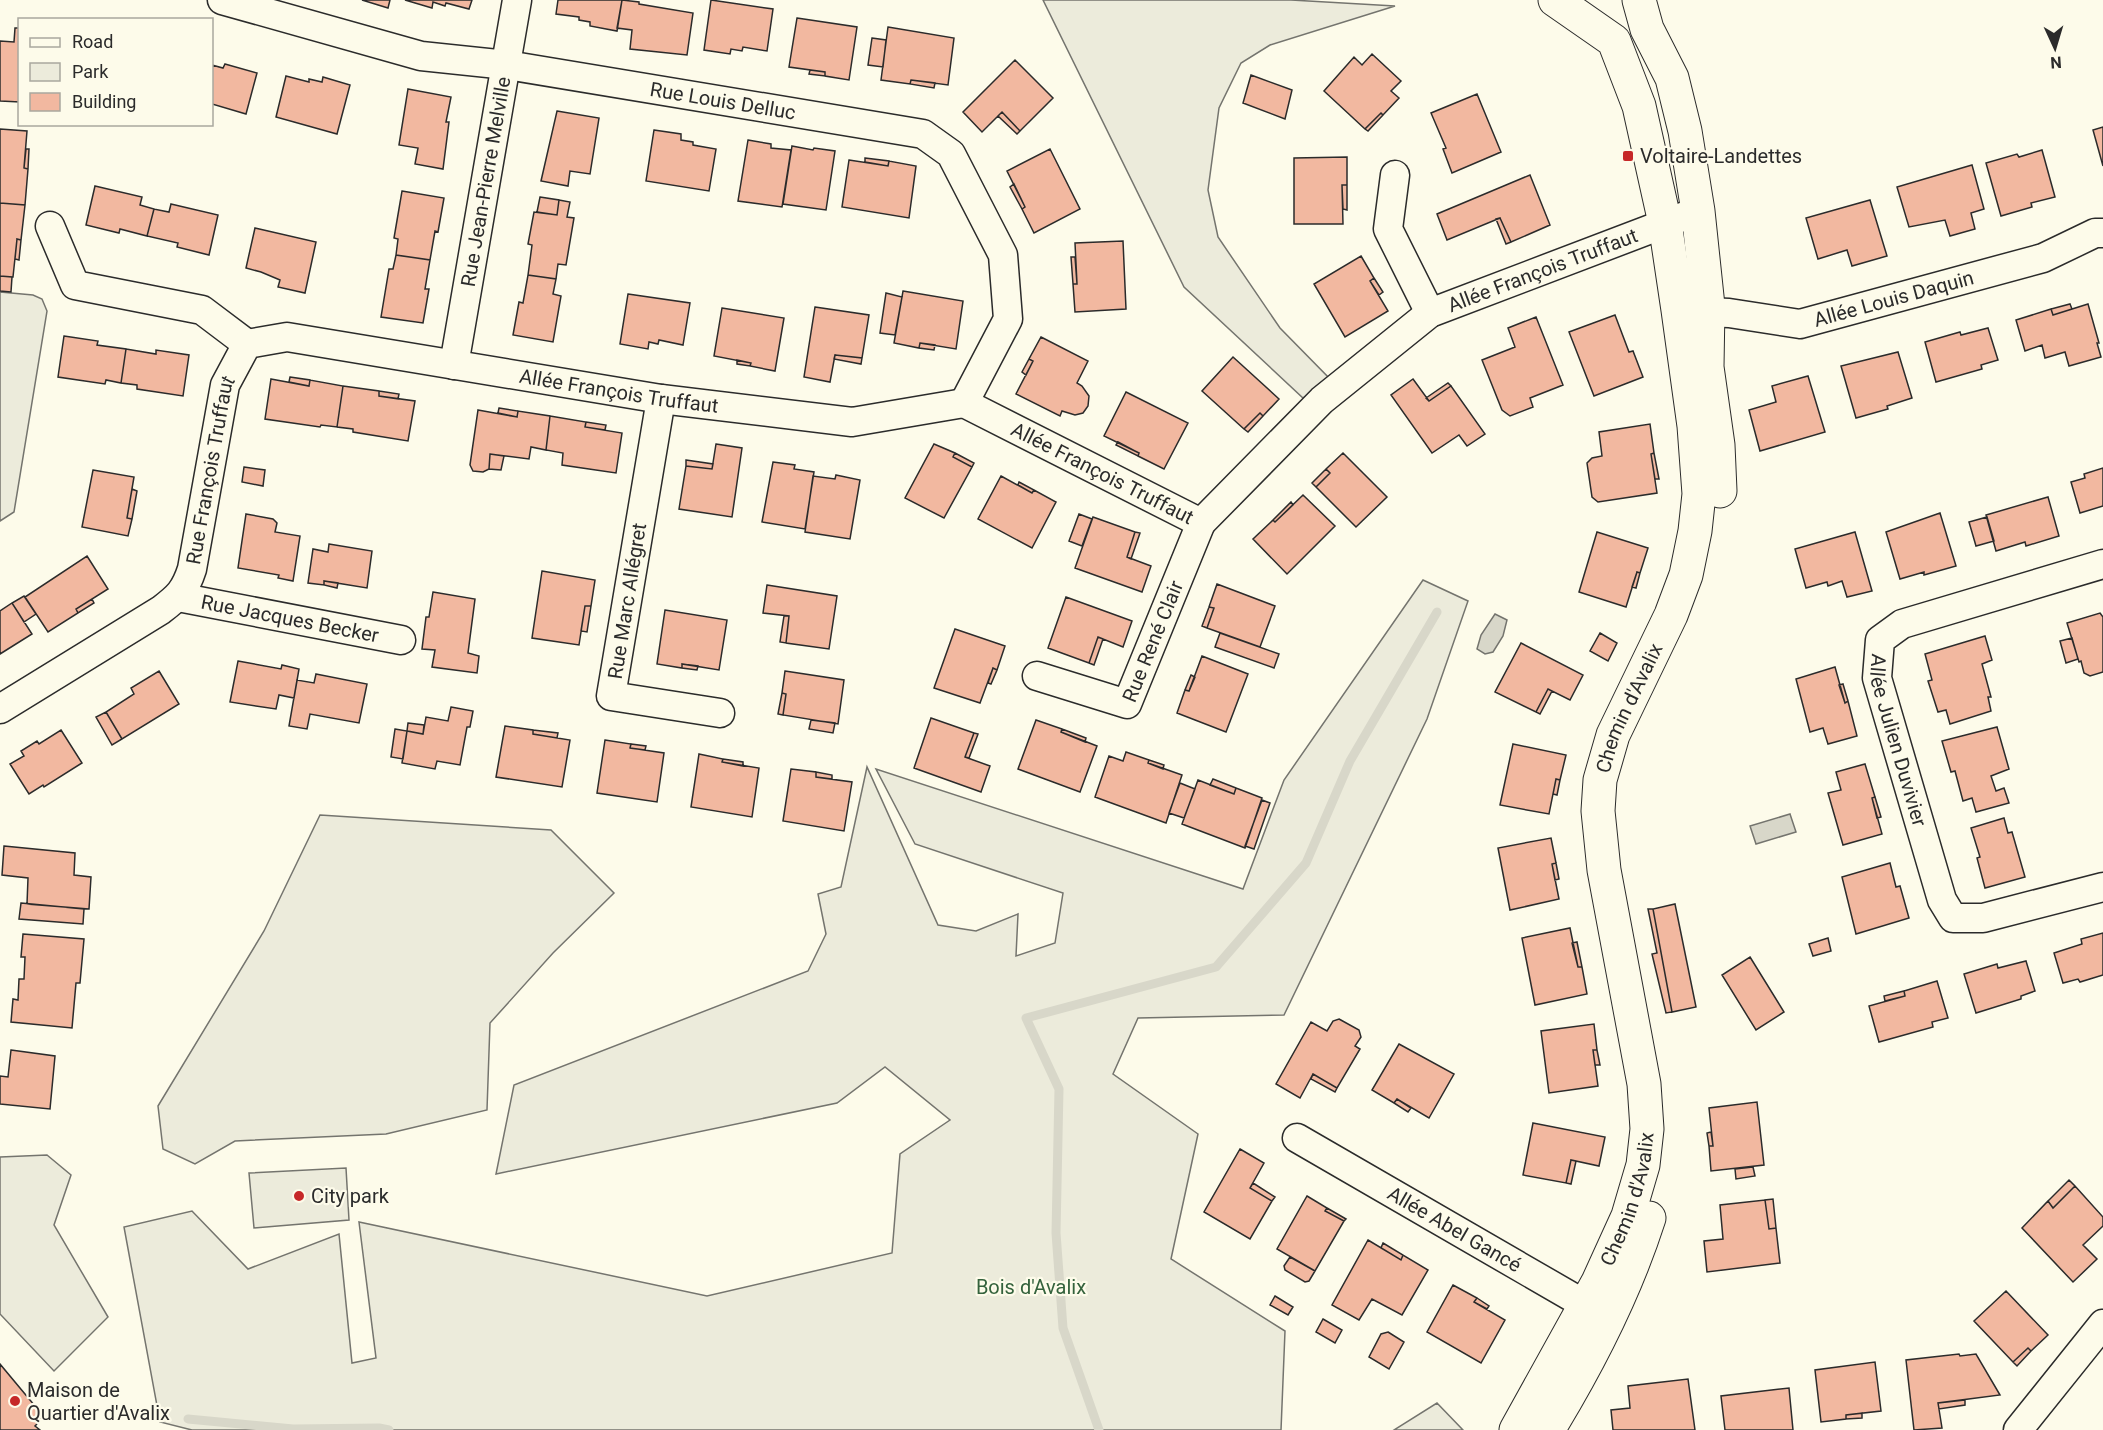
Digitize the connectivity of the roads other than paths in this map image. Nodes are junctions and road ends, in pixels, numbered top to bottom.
1 (222, 0) edge
2 (517, 0) edge
3 (1555, 0) edge
4 (1640, 0) edge
5 (507, 65) junction
6 (1395, 176) dead end
7 (1698, 211) junction
8 (1665, 223) junction
9 (50, 226) dead end
10 (2103, 233) edge
11 (1693, 311) junction
12 (1430, 313) junction
13 (247, 344) junction
14 (454, 365) junction
15 (661, 399) junction
16 (964, 403) junction
17 (1201, 523) junction
18 (2103, 564) edge
19 (178, 597) junction
20 (401, 640) dead end
21 (1037, 676) dead end
22 (0, 708) edge
23 (720, 713) dead end
24 (2103, 888) edge
25 (1297, 1138) dead end
26 (1598, 1312) junction
27 (2103, 1324) edge
28 (1516, 1430) edge
29 (1548, 1430) edge
30 (2018, 1430) edge

1 - 5 street, Rue Louis Delluc
2 - 5 street, Rue Jean-Pierre Melville
3 - 8 street, Chemin d'Avalix
4 - 7 street, Chemin d'Avalix
5 - 14 street, Rue Jean-Pierre Melville
5 - 16 street, Rue Louis Delluc
6 - 12 street
7 - 8 street, Allée François Truffaut
7 - 11 street, Chemin d'Avalix
8 - 11 street, Chemin d'Avalix
8 - 12 street, Allée François Truffaut
9 - 13 street
10 - 11 street, Allée Louis Daquin
11 - 26 street, Chemin d'Avalix
12 - 17 street, Allée François Truffaut
13 - 14 street
13 - 19 street, Rue François Truffaut
14 - 15 street, Allée François Truffaut
15 - 16 street, Allée François Truffaut
15 - 23 street, Rue Marc Allégret
16 - 17 street, Allée François Truffaut
17 - 21 street, Rue René Clair
18 - 24 street, Allée Julien Duvivier
19 - 20 street, Rue Jacques Becker
19 - 22 street, Rue François Truffaut
25 - 26 street, Allée Abel Gancé
26 - 28 street, Chemin d'Avalix
26 - 29 street, Chemin d'Avalix
27 - 30 street

